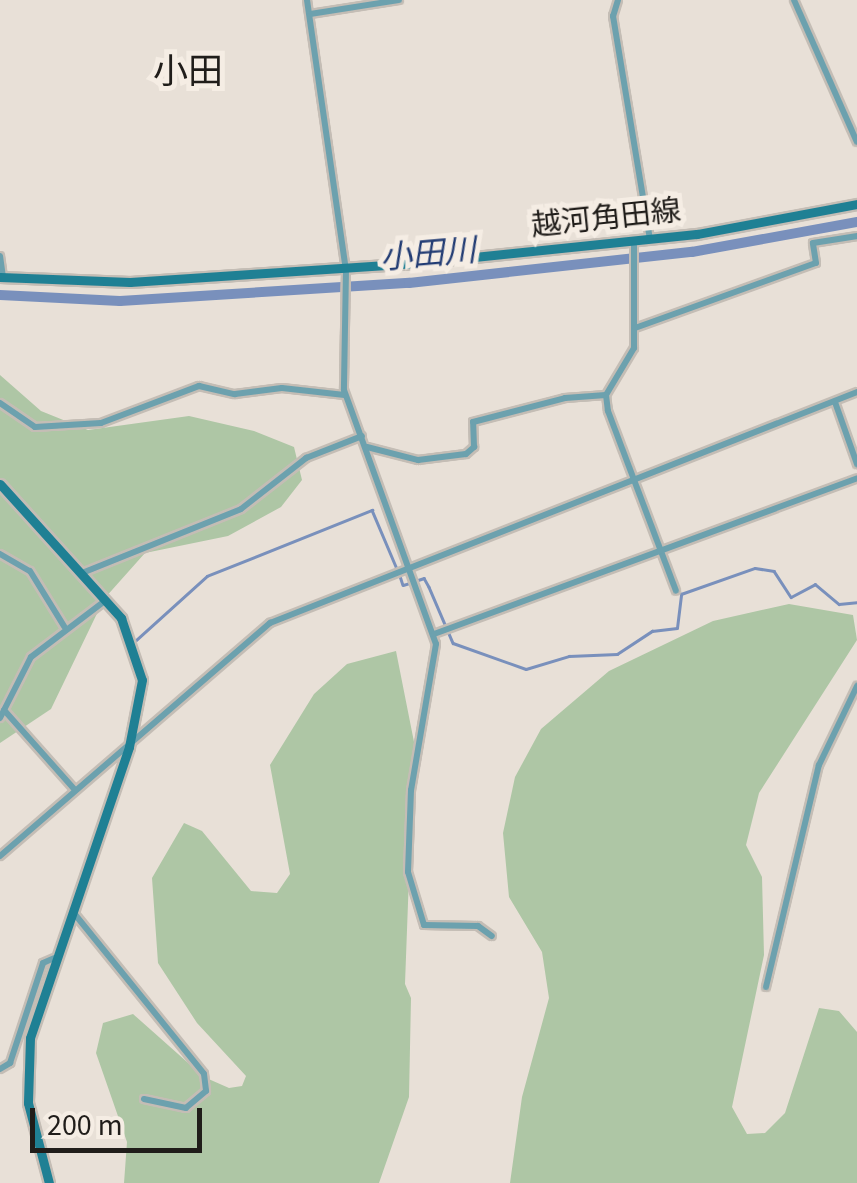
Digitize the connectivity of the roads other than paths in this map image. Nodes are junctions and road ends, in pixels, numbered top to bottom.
1 (308, 0) edge
2 (399, 0) edge
3 (618, 0) edge
4 (794, 0) edge
5 (310, 14) junction
6 (857, 142) edge
7 (857, 204) edge
8 (857, 236) edge
9 (650, 239) junction
10 (634, 241) junction
11 (0, 256) edge
12 (345, 268) junction
13 (1, 277) edge
14 (635, 328) junction
15 (857, 392) edge
16 (346, 395) junction
17 (606, 395) junction
18 (835, 402) junction
19 (0, 403) edge
20 (362, 436) junction
21 (366, 447) junction
22 (857, 464) edge
23 (634, 478) junction
24 (857, 478) edge
25 (0, 484) edge
26 (662, 551) junction
27 (0, 554) edge
28 (412, 566) junction
29 (82, 573) junction
30 (676, 591) dead end
31 (106, 600) junction
32 (64, 626) junction
33 (434, 634) junction
34 (857, 686) edge
35 (3, 708) junction
36 (0, 718) edge
37 (129, 746) junction
38 (75, 790) junction
39 (0, 856) edge
40 (73, 912) junction
41 (492, 936) dead end
42 (54, 958) junction
43 (766, 987) dead end
44 (0, 1069) edge
45 (144, 1099) dead end
46 (49, 1183) edge

1 - 5 street
2 - 5 street
3 - 9 street
4 - 6 street
5 - 12 street
7 - 9 main road, 越河角田線
8 - 14 street
9 - 10 main road, 越河角田線
10 - 12 main road, 越河角田線
10 - 14 street
11 - 13 street
12 - 13 main road, 越河角田線
12 - 16 street
14 - 17 street
15 - 18 street
16 - 19 street
16 - 20 street
17 - 21 street
17 - 23 street
18 - 22 street
18 - 23 street
20 - 21 street
20 - 29 street
21 - 28 street
23 - 26 street
23 - 28 street
24 - 26 street
25 - 29 main road
26 - 30 street
26 - 33 street
27 - 32 street
28 - 33 street
28 - 37 street
29 - 31 main road
31 - 32 street
31 - 37 main road
32 - 35 street
33 - 41 street
34 - 43 street
35 - 36 street
35 - 38 street
37 - 38 street
37 - 40 main road
38 - 39 street
40 - 42 main road
40 - 45 street
42 - 44 street
42 - 46 main road

